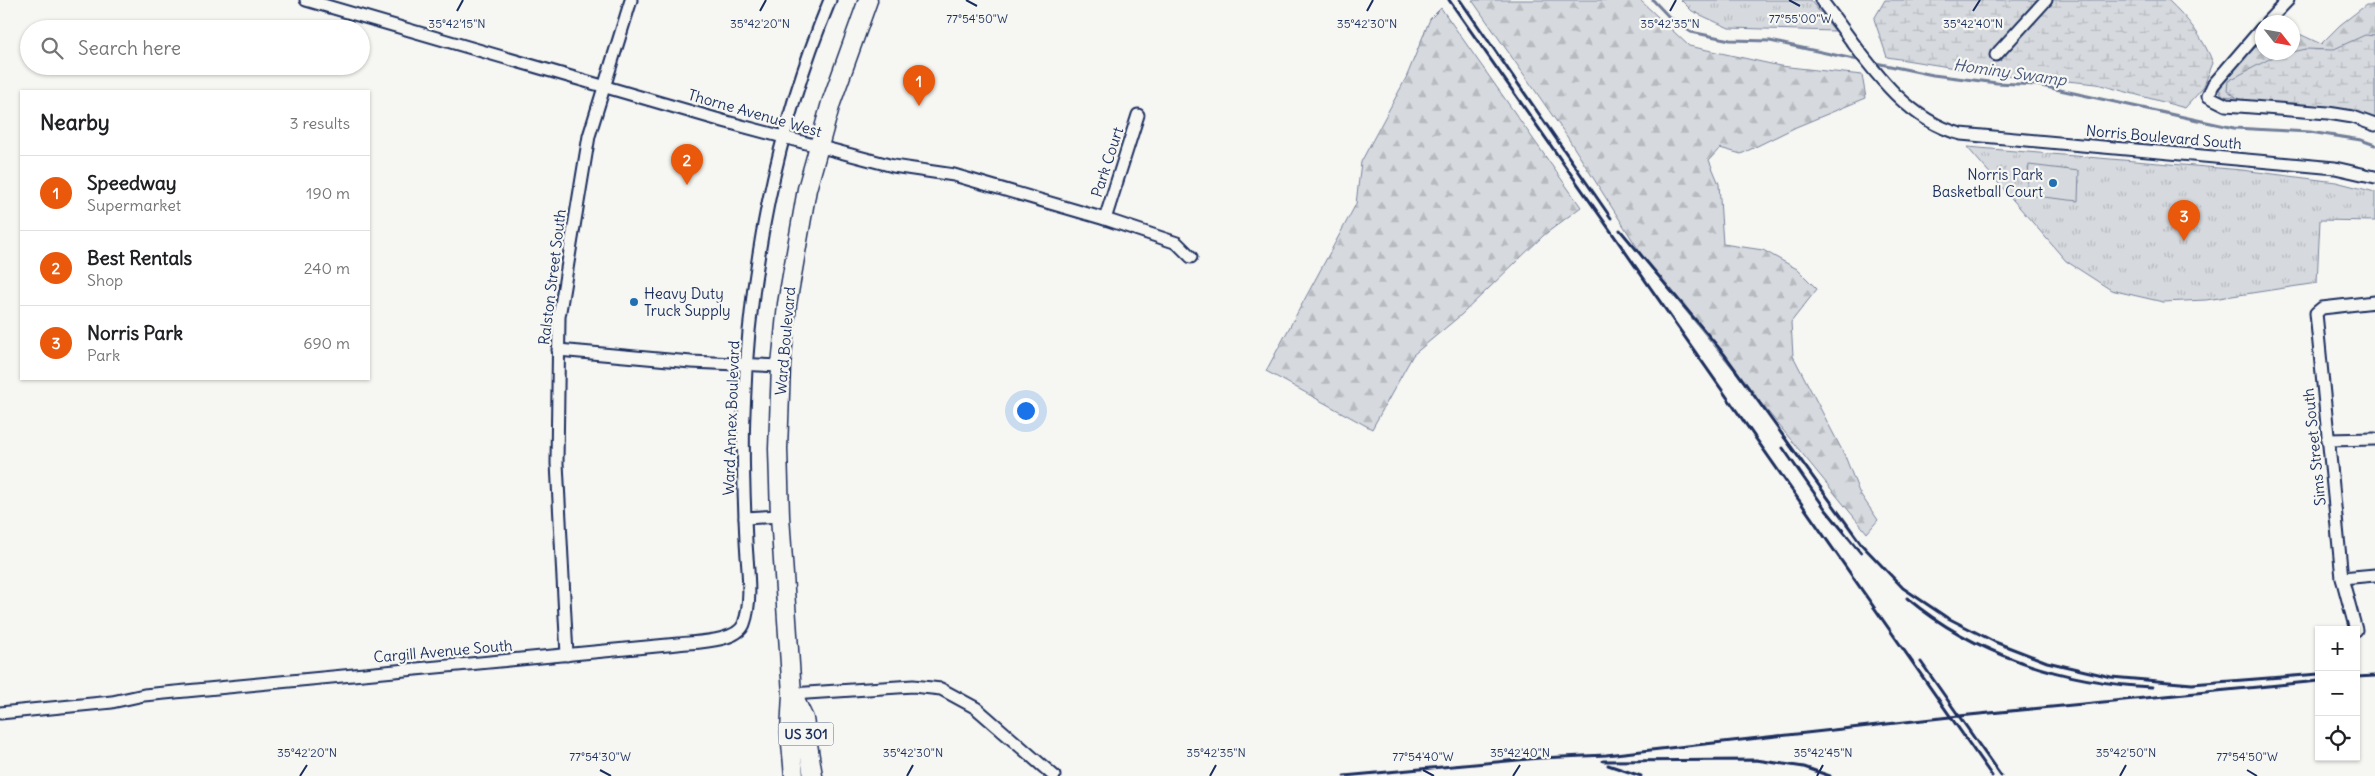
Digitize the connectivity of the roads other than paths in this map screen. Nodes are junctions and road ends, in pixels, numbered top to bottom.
1 (306, 0) edge
2 (631, 0) edge
3 (830, 0) edge
4 (868, 0) edge
5 (1821, 0) edge
6 (2046, 0) edge
7 (2288, 0) edge
8 (2274, 15) edge
9 (2255, 36) edge
10 (1996, 55) dead end
11 (605, 86) junction
12 (1138, 115) dead end
13 (2375, 125) edge
14 (782, 137) junction
15 (818, 147) junction
16 (2375, 178) edge
17 (1105, 219) junction
18 (1191, 257) dead end
19 (2375, 302) edge
20 (558, 350) junction
21 (746, 364) junction
22 (781, 366) junction
23 (2327, 440) junction
24 (2375, 440) edge
25 (780, 516) junction
26 (745, 518) junction
27 (2375, 575) edge
28 (2342, 578) junction
29 (2355, 626) edge
30 (567, 655) junction
31 (792, 694) junction
32 (0, 713) edge
33 (794, 776) edge
34 (813, 776) edge
35 (1054, 776) edge

1 - 11 street, Thorne Avenue West
2 - 11 street, Ralston Street South
3 - 14 street, Ward Annex Boulevard
4 - 15 highway, Ward Boulevard
5 - 16 street, Norris Boulevard South
6 - 10 street
7 - 8 street
9 - 13 street
11 - 14 street, Thorne Avenue West
11 - 20 street, Ralston Street South
12 - 17 street, Park Court
14 - 15 street, Thorne Avenue West
14 - 21 street, Ward Annex Boulevard
15 - 17 street, Thorne Avenue West
15 - 22 highway, Ward Boulevard
17 - 18 street, Thorne Avenue West
19 - 23 street, Sims Street South
20 - 21 street
20 - 30 street, Ralston Street South
21 - 22 street
21 - 26 street, Ward Annex Boulevard
22 - 25 highway, Ward Boulevard
23 - 24 street
23 - 28 street, Sims Street South
25 - 26 street
25 - 31 highway, Ward Boulevard
26 - 30 street, Cargill Avenue South
27 - 28 street
28 - 29 street, Sims Street South
30 - 32 street, Cargill Avenue South
31 - 33 highway, Ward Boulevard / US 301
31 - 34 highway, Ward Boulevard / US 301
31 - 35 street

